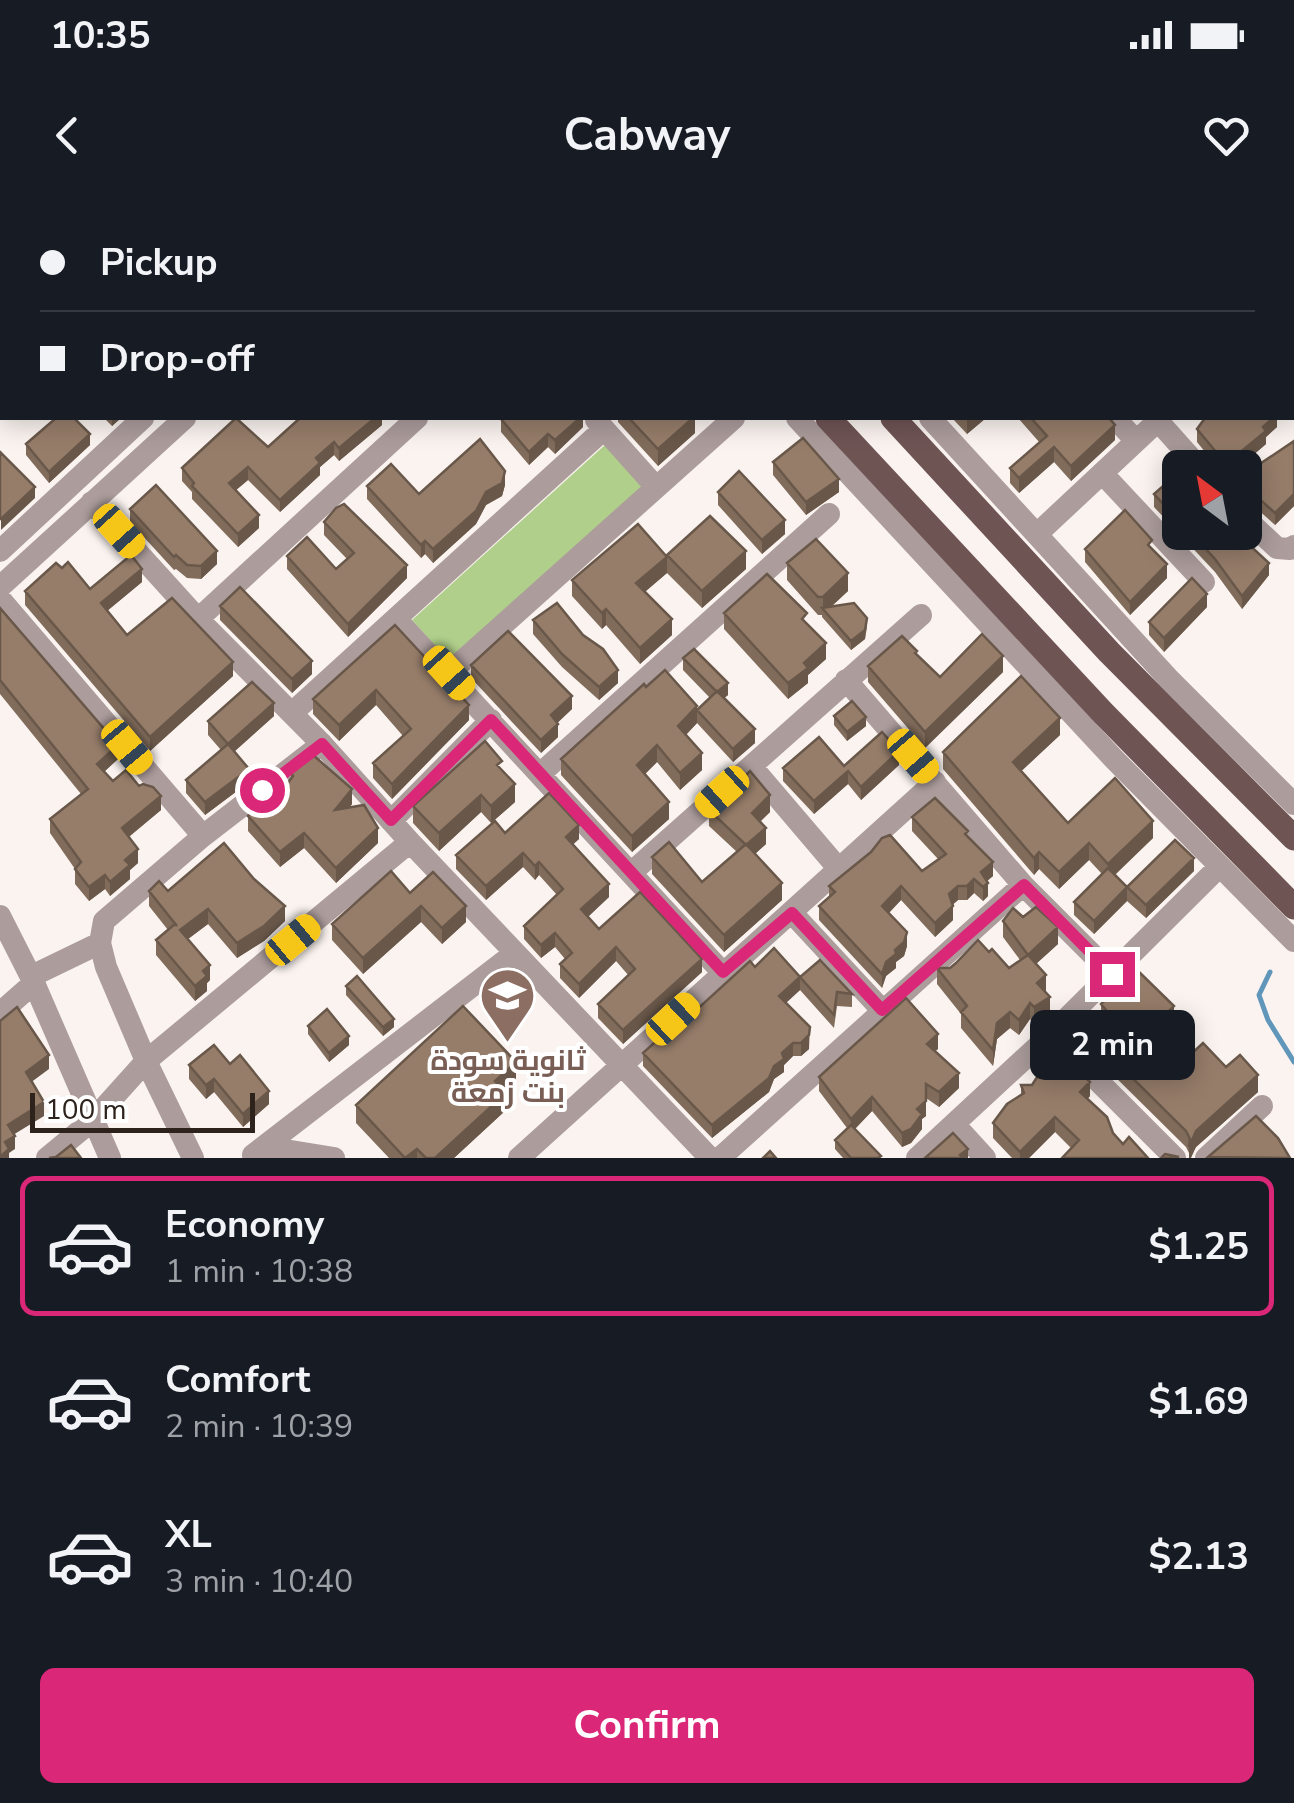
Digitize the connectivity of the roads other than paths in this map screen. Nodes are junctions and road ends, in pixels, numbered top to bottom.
1 (141, 420) edge
2 (183, 420) edge
3 (415, 420) edge
4 (732, 420) edge
5 (799, 420) edge
6 (830, 420) edge
7 (895, 420) edge
8 (932, 420) edge
9 (1116, 420) edge
10 (1159, 420) edge
11 (1161, 420) edge
12 (599, 423) edge
13 (1136, 441) junction
14 (1185, 450) edge
15 (1102, 473) junction
16 (656, 487) junction
17 (92, 502) junction
18 (829, 514) dead end
19 (1038, 534) junction
20 (1262, 534) edge
21 (1294, 546) edge
22 (1, 547) edge
23 (21, 567) junction
24 (1204, 582) dead end
25 (0, 586) edge
26 (0, 599) edge
27 (920, 615) dead end
28 (198, 619) junction
29 (396, 620) junction
30 (1019, 640) junction
31 (449, 673) junction
32 (846, 680) junction
33 (292, 713) junction
34 (491, 720) junction
35 (1204, 734) junction
36 (322, 744) junction
37 (751, 766) junction
38 (540, 774) junction
39 (935, 782) junction
40 (1294, 804) edge
41 (391, 820) junction
42 (203, 836) junction
43 (1294, 838) edge
44 (410, 842) junction
45 (1219, 867) junction
46 (838, 868) junction
47 (632, 872) junction
48 (1024, 885) junction
49 (1294, 907) edge
50 (792, 913) junction
51 (0, 916) edge
52 (1294, 940) edge
53 (100, 943) junction
54 (515, 953) junction
55 (723, 972) junction
56 (1112, 974) junction
57 (34, 983) junction
58 (882, 1010) junction
59 (0, 1012) edge
60 (1050, 1034) junction
61 (146, 1061) junction
62 (622, 1065) junction
63 (1262, 1106) dead end
64 (92, 1120) junction
65 (954, 1124) junction
66 (251, 1156) edge
67 (47, 1158) edge
68 (110, 1158) edge
69 (193, 1158) edge
70 (334, 1158) edge
71 (519, 1158) edge
72 (710, 1158) edge
73 (720, 1158) edge
74 (917, 1158) edge
75 (986, 1158) edge
76 (1175, 1158) edge
77 (1206, 1158) edge

1 - 22 street
2 - 17 street
3 - 28 street
4 - 16 street
5 - 30 street
6 - 30 main road
7 - 35 main road
8 - 19 street
9 - 13 street
10 - 13 street
11 - 14 street
12 - 16 street
12 - 29 street
13 - 15 street
15 - 19 street
15 - 24 street
16 - 31 street
17 - 23 street
17 - 28 street
18 - 38 street
19 - 35 street
20 - 21 street
22 - 23 street
23 - 25 street
26 - 42 street
27 - 32 street
28 - 33 street
29 - 31 street
29 - 33 street
30 - 45 street
30 - 49 main road
31 - 34 street
32 - 37 street
32 - 39 street
33 - 36 street
34 - 38 street
34 - 41 street
35 - 40 street
35 - 43 main road
36 - 41 street
36 - 42 street
37 - 46 street
37 - 47 street
38 - 47 street
39 - 46 street
39 - 48 street
41 - 44 street
42 - 53 street
44 - 54 street
44 - 61 street
45 - 52 street
45 - 56 street
46 - 50 street
47 - 55 street
48 - 56 street
48 - 58 street
50 - 55 street
50 - 58 street
51 - 57 street
53 - 57 street
53 - 61 street
54 - 62 street
54 - 66 street
55 - 62 street
56 - 60 street
57 - 59 street
57 - 64 street
58 - 73 street
60 - 65 street
60 - 76 street
61 - 64 street
61 - 69 street
62 - 71 street
62 - 72 street
63 - 77 street
64 - 67 street
64 - 68 street
65 - 74 street
65 - 75 street
66 - 70 street

